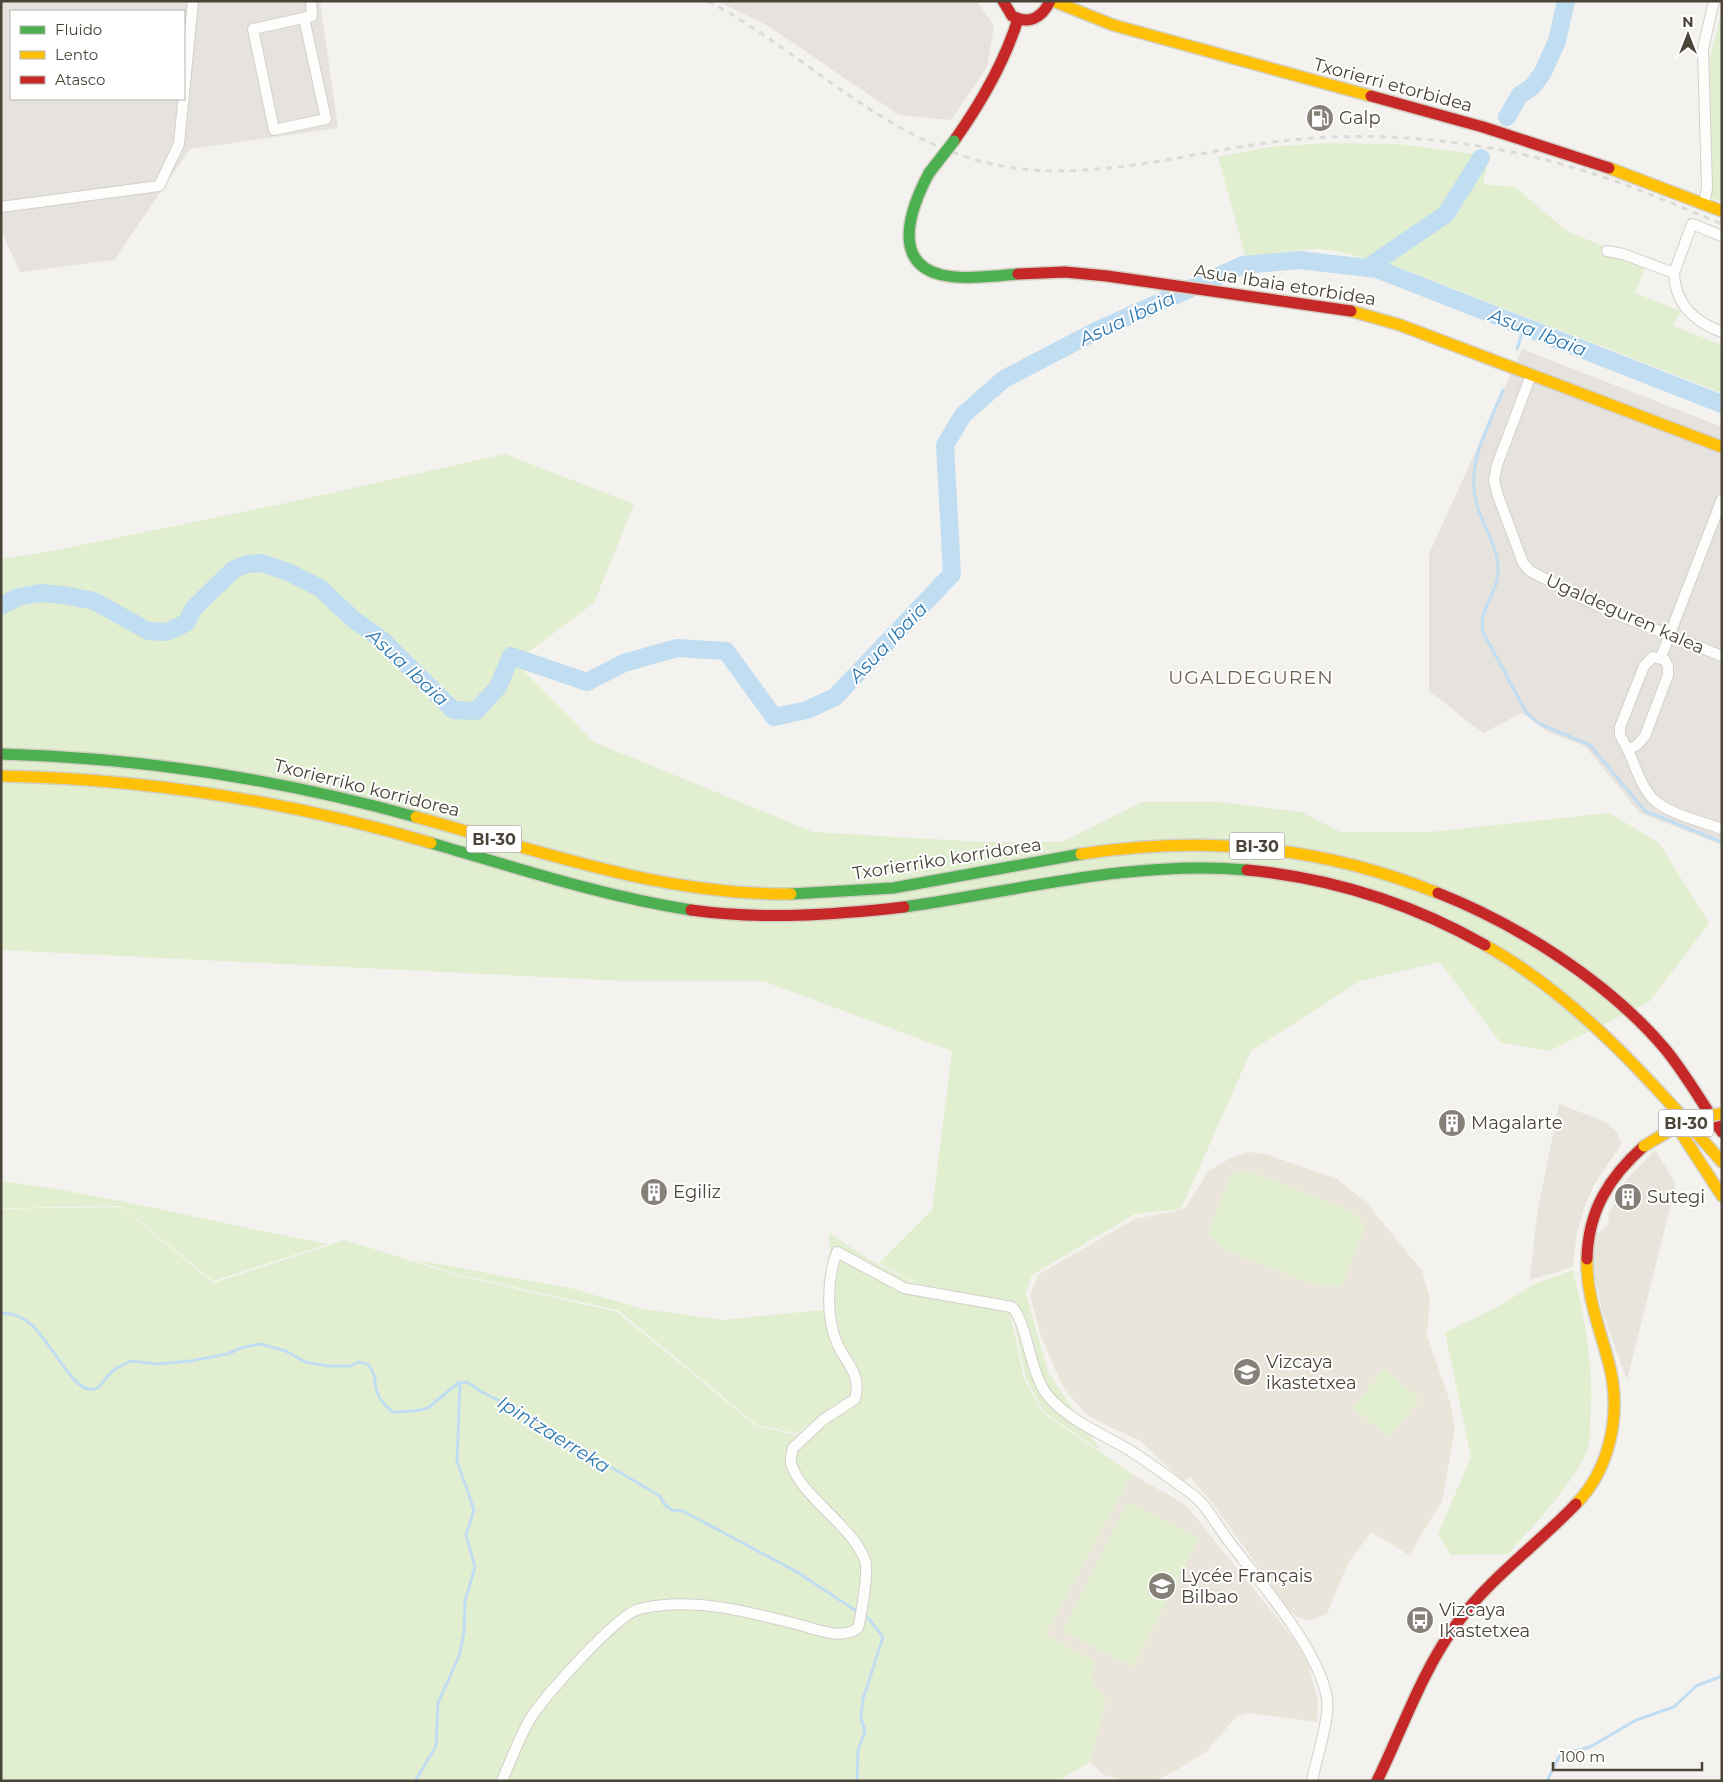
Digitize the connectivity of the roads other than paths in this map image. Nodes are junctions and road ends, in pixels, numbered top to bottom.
1 (193, 1) edge
2 (311, 1) edge
3 (1003, 1) edge
4 (1052, 1) edge
5 (1714, 1) edge
6 (304, 18) junction
7 (1018, 19) junction
8 (185, 83) edge
9 (183, 100) edge
10 (1704, 204) junction
11 (1, 208) edge
12 (1722, 210) edge
13 (1722, 236) edge
14 (1607, 251) dead end
15 (1674, 274) junction
16 (1722, 332) edge
17 (1531, 375) junction
18 (1722, 447) edge
19 (1722, 499) edge
20 (1670, 636) junction
21 (1722, 656) edge
22 (1661, 657) junction
23 (1628, 750) junction
24 (1, 754) edge
25 (1, 776) edge
26 (1722, 829) edge
27 (1665, 1050) junction
28 (1650, 1083) junction
29 (1693, 1088) junction
30 (1722, 1107) edge
31 (1722, 1113) edge
32 (1722, 1122) edge
33 (1722, 1132) edge
34 (1722, 1162) edge
35 (1722, 1196) edge
36 (502, 1781) edge
37 (1312, 1781) edge
38 (1377, 1781) edge

1 - 8 street
2 - 6 street
3 - 7 main road
4 - 7 main road, Txorierri etorbidea
4 - 10 main road, Txorierri etorbidea
5 - 10 street
6 - 6 street
7 - 17 main road, Asua Ibaia etorbidea, bridge
9 - 11 street
10 - 12 main road, Txorierri etorbidea
13 - 15 street
14 - 15 street
15 - 16 street
17 - 18 main road, Asua Ibaia etorbidea
17 - 20 street, Ugaldeguren kalea
19 - 20 street
20 - 21 street, Ugaldeguren kalea
20 - 22 street
22 - 23 street
22 - 23 street
23 - 26 street
24 - 27 main road, Txorierriko korridorea / BI-30
25 - 28 main road, Txorierriko korridorea / BI-30
27 - 29 main road, Txorierriko korridorea
27 - 30 main road
28 - 34 main road, Txorierriko korridorea / BI-30
28 - 35 main road
29 - 32 main road
29 - 33 main road, Txorierriko korridorea / BI-30
31 - 38 main road, bridge
36 - 37 street

